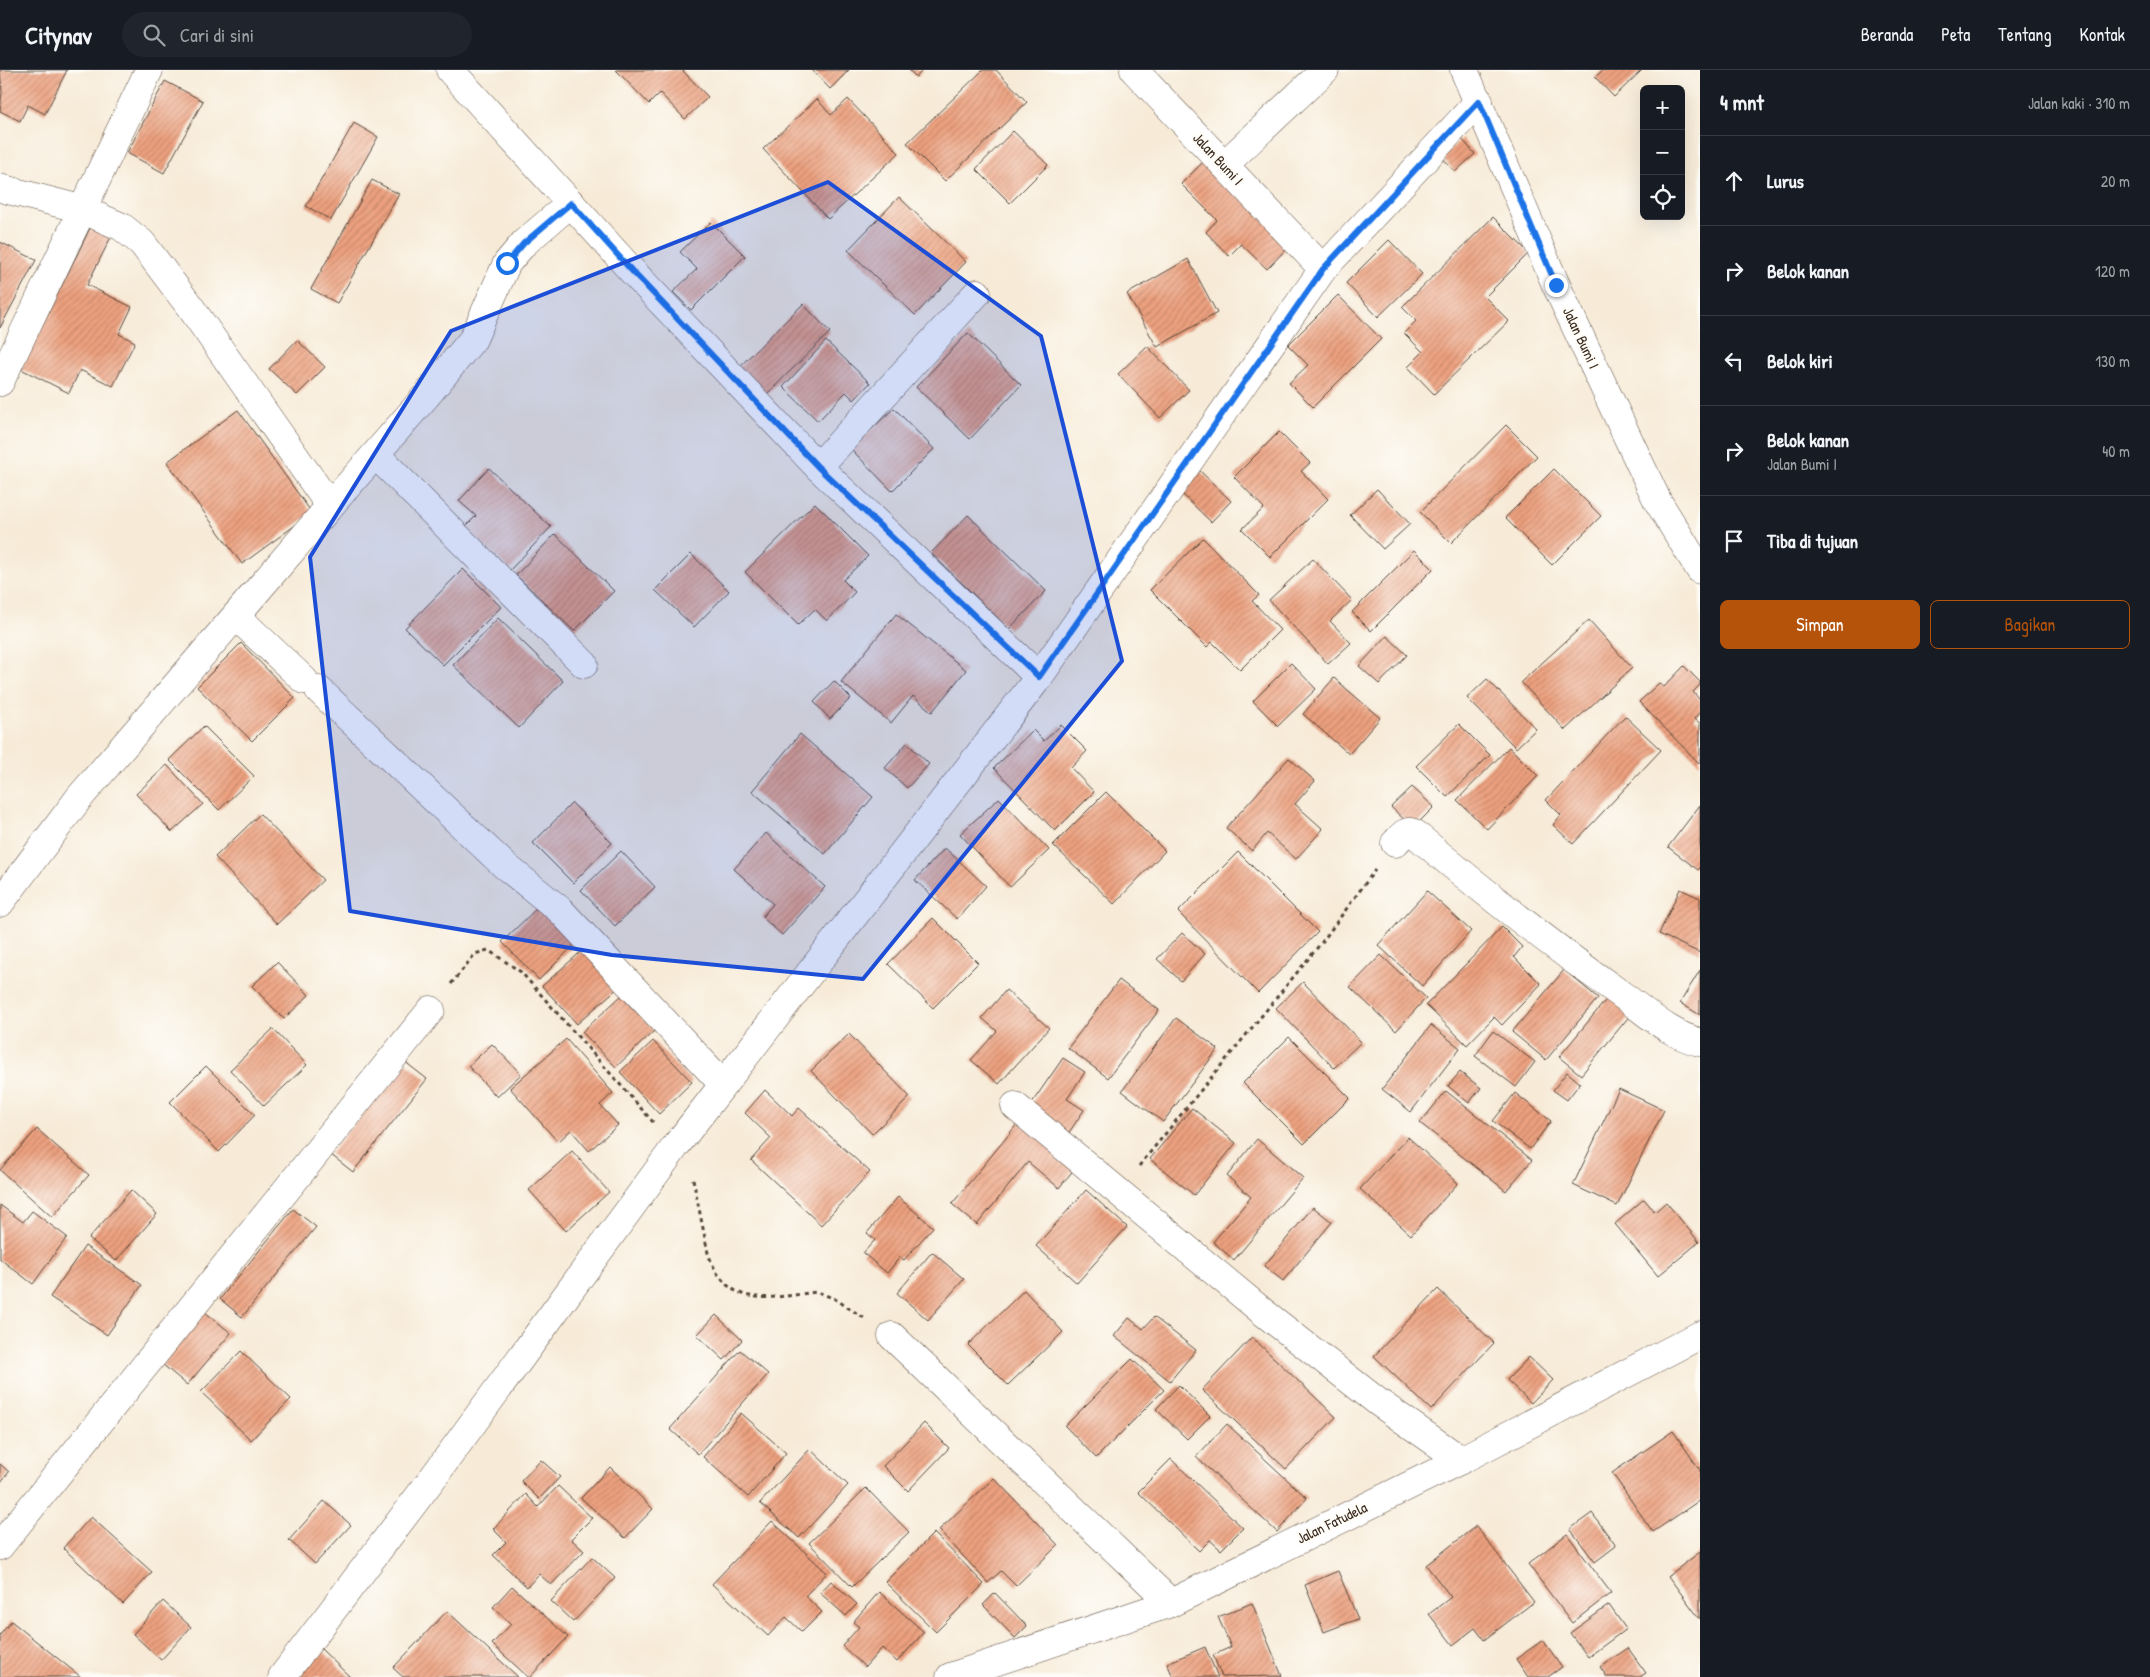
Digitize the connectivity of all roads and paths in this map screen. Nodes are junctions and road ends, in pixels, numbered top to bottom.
1 (149, 70) edge
2 (450, 70) edge
3 (1134, 70) edge
4 (1325, 70) edge
5 (1464, 70) edge
6 (1479, 101) junction
7 (1224, 165) junction
8 (0, 188) edge
9 (571, 203) junction
10 (81, 209) junction
11 (1323, 269) junction
12 (977, 293) dead end
13 (0, 382) edge
14 (376, 455) junction
15 (818, 467) junction
16 (330, 506) junction
17 (1700, 570) edge
18 (236, 616) junction
19 (584, 664) dead end
20 (1039, 677) junction
21 (1395, 843) joint
22 (0, 903) edge
23 (431, 1010) joint
24 (1700, 1042) edge
25 (723, 1084) junction
26 (1015, 1106) dead end
27 (674, 1149) junction
28 (1118, 1192) junction
29 (892, 1336) joint
30 (1700, 1336) edge
31 (1461, 1460) junction
32 (0, 1546) edge
33 (1171, 1603) junction
34 (282, 1677) edge
35 (950, 1677) edge

1 - 10 street
2 - 9 street
3 - 7 street, Jalan Bumi I
4 - 7 street
5 - 6 street, Jalan Bumi I
6 - 11 street
6 - 17 street, Jalan Bumi I
7 - 11 street, Jalan Bumi I
8 - 10 street
9 - 14 street
9 - 15 street
10 - 13 street
10 - 16 street
11 - 20 street
12 - 15 street
14 - 16 street
14 - 19 street
15 - 20 street
16 - 18 street
18 - 22 street
18 - 25 street
20 - 25 street
21 - 24 street
21 - 28 path
23 - 27 path
23 - 32 street
25 - 27 street
26 - 28 street
27 - 29 path
27 - 34 street
28 - 31 street
29 - 33 street
30 - 31 street, Jalan Fatudela
31 - 33 street, Jalan Fatudela
33 - 35 street, Jalan Fatudela

